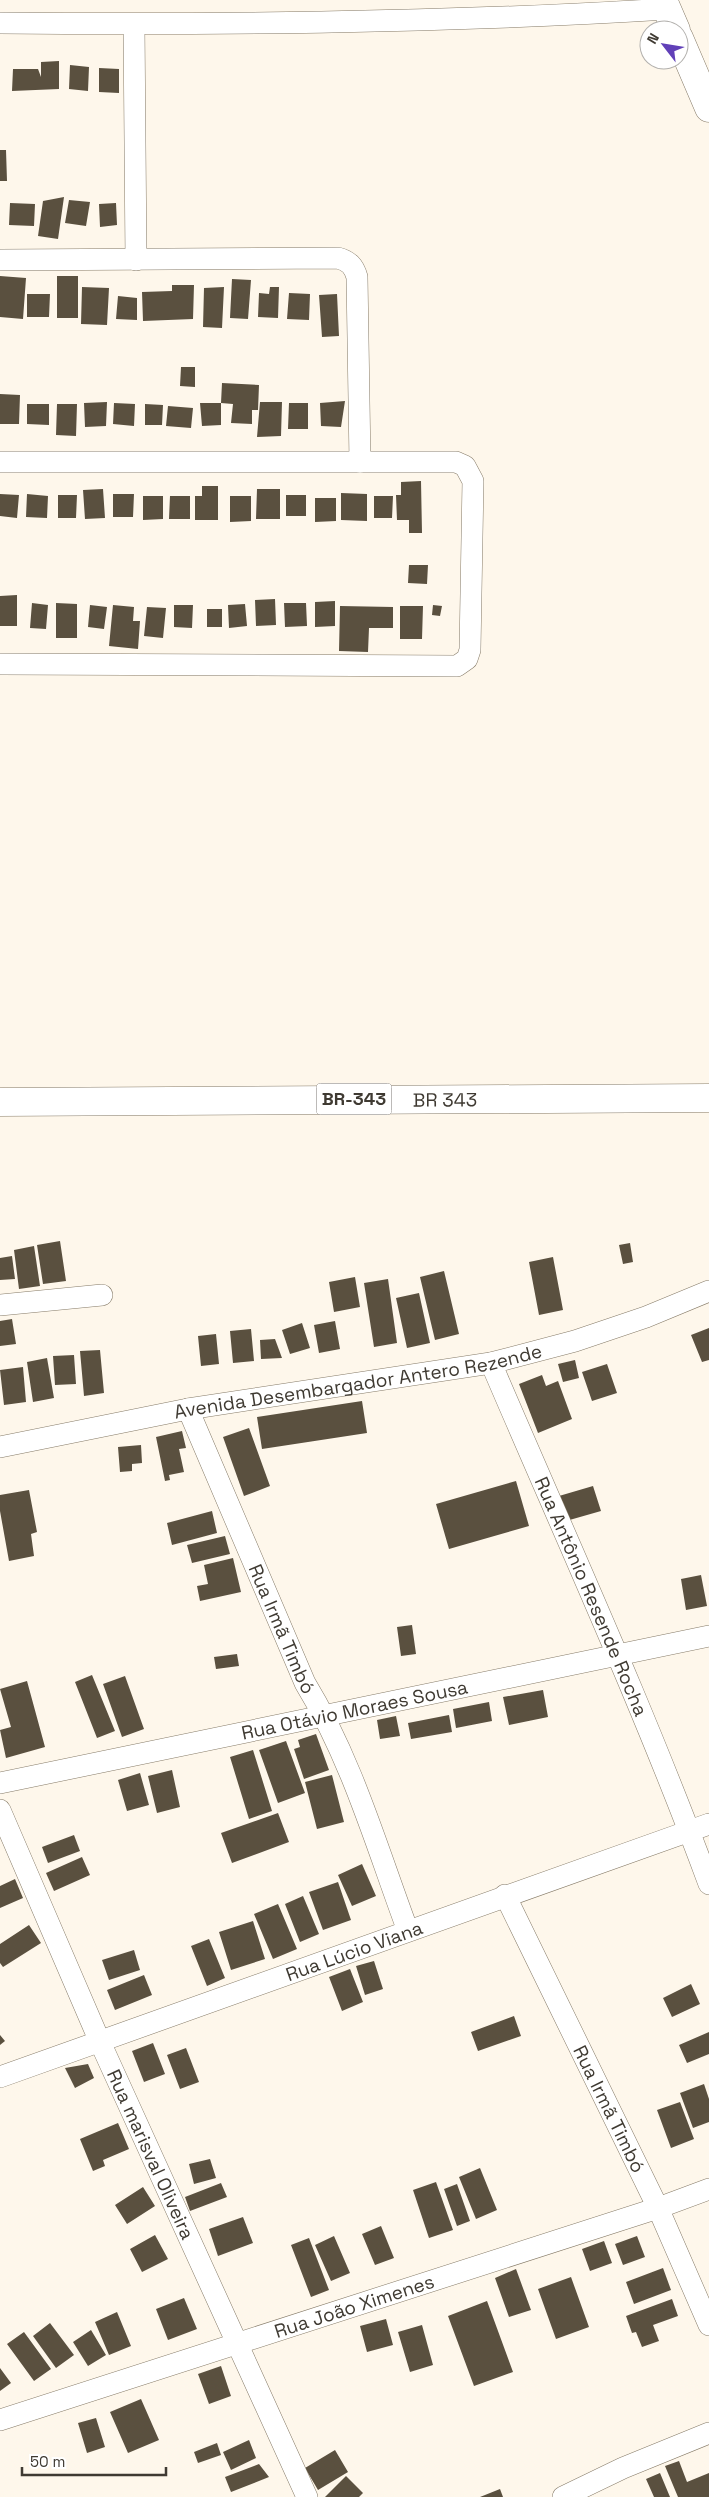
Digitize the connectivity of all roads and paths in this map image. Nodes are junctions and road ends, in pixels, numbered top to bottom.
1 (547, 8) edge
2 (668, 13) edge
3 (0, 23) edge
4 (134, 24) junction
5 (689, 61) edge
6 (709, 108) edge
7 (0, 260) edge
8 (136, 260) junction
9 (0, 462) edge
10 (360, 462) junction
11 (0, 664) edge
12 (709, 1098) edge
13 (0, 1102) edge
14 (709, 1291) edge
15 (102, 1295) dead end
16 (0, 1306) edge
17 (491, 1363) junction
18 (188, 1409) junction
19 (0, 1447) edge
20 (709, 1636) edge
21 (616, 1656) junction
22 (326, 1717) junction
23 (0, 1783) edge
24 (0, 1810) edge
25 (709, 1824) edge
26 (689, 1831) junction
27 (709, 1884) edge
28 (505, 1895) junction
29 (408, 1931) junction
30 (100, 2042) junction
31 (0, 2077) edge
32 (709, 2189) edge
33 (658, 2208) junction
34 (709, 2325) edge
35 (236, 2344) junction
36 (0, 2420) edge
37 (709, 2433) edge
38 (306, 2497) edge
39 (562, 2497) edge

1 - 2 street
1 - 4 street
3 - 4 street
4 - 8 street
5 - 6 main road
7 - 8 street
8 - 10 street
9 - 10 street
10 - 11 street
12 - 13 main road, BR 343 / BR-343
14 - 17 street, Avenida Desembargador Antero Rezende
15 - 16 street
17 - 18 street, Avenida Desembargador Antero Rezende
17 - 21 street, Rua Antônio Resende Rocha
18 - 19 street, Avenida Desembargador Antero Rezende
18 - 22 street, Rua Irmã Timbó
20 - 21 street, Rua Otávio Moraes Sousa
21 - 22 street, Rua Otávio Moraes Sousa
21 - 26 street, Rua Antônio Resende Rocha
22 - 23 street, Rua Otávio Moraes Sousa
22 - 29 street, Rua Irmã Timbó
24 - 30 street, Rua marisval Oliveira
25 - 26 street, Rua Lúcio Viana
26 - 27 street, Rua Antônio Resende Rocha
26 - 28 street, Rua Lúcio Viana
28 - 29 street, Rua Lúcio Viana
28 - 33 street, Rua Irmã Timbó
29 - 30 street, Rua Lúcio Viana
30 - 31 street, Rua Lúcio Viana
30 - 35 street, Rua marisval Oliveira
32 - 33 street, Rua João Ximenes
33 - 34 street, Rua Irmã Timbó
33 - 35 street, Rua João Ximenes
35 - 36 street, Rua João Ximenes
35 - 38 street, Rua marisval Oliveira
37 - 39 street

